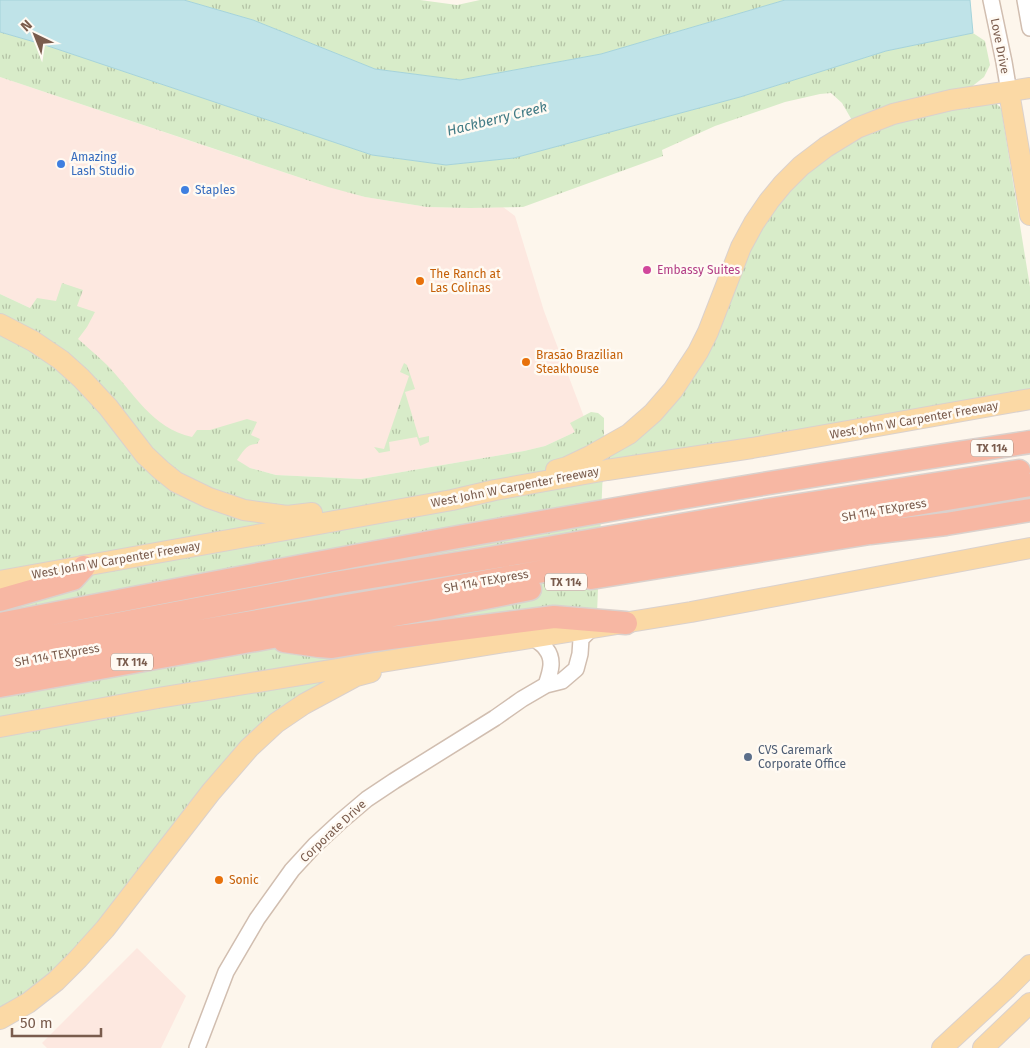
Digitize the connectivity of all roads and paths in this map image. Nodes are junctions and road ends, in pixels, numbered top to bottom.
1 (992, 0) edge
2 (1025, 0) edge
3 (1030, 28) edge
4 (1030, 88) edge
5 (1009, 92) junction
6 (1030, 215) edge
7 (0, 324) edge
8 (1030, 399) edge
9 (1030, 442) edge
10 (1030, 452) edge
11 (954, 453) junction
12 (1030, 470) edge
13 (1030, 485) edge
14 (495, 490) junction
15 (1030, 496) edge
16 (452, 500) junction
17 (1030, 510) edge
18 (573, 516) junction
19 (870, 533) junction
20 (1030, 548) edge
21 (84, 567) junction
22 (0, 581) edge
23 (341, 582) junction
24 (0, 600) edge
25 (626, 623) junction
26 (0, 624) edge
27 (591, 629) junction
28 (263, 638) junction
29 (534, 638) junction
30 (0, 646) edge
31 (428, 654) junction
32 (0, 665) edge
33 (546, 685) junction
34 (0, 686) edge
35 (0, 726) edge
36 (1030, 966) edge
37 (1030, 1003) edge
38 (0, 1019) edge
39 (197, 1048) edge
40 (942, 1048) edge
41 (983, 1048) edge

1 - 5 street, Love Drive
2 - 3 street
4 - 5 main road
5 - 6 main road
5 - 14 main road
7 - 16 main road
8 - 14 main road, West John W Carpenter Freeway
9 - 11 highway, TX 114
10 - 11 highway
11 - 18 highway, TX 114
12 - 23 highway, SH 114 TEXpress
13 - 32 highway, SH 114 TEXpress
14 - 16 main road, West John W Carpenter Freeway
15 - 19 highway
16 - 21 main road, West John W Carpenter Freeway
17 - 19 highway, TX 114
18 - 23 highway
18 - 26 highway, TX 114
19 - 28 highway, TX 114
20 - 25 main road
21 - 22 main road, West John W Carpenter Freeway
21 - 24 highway
23 - 30 highway, SH 114 TEXpress
25 - 27 main road
25 - 28 highway
27 - 29 main road
27 - 33 street, Corporate Drive
28 - 34 highway, TX 114
29 - 31 main road
29 - 33 street
31 - 35 main road
31 - 38 main road
33 - 39 street, Corporate Drive
36 - 40 main road
37 - 41 main road

